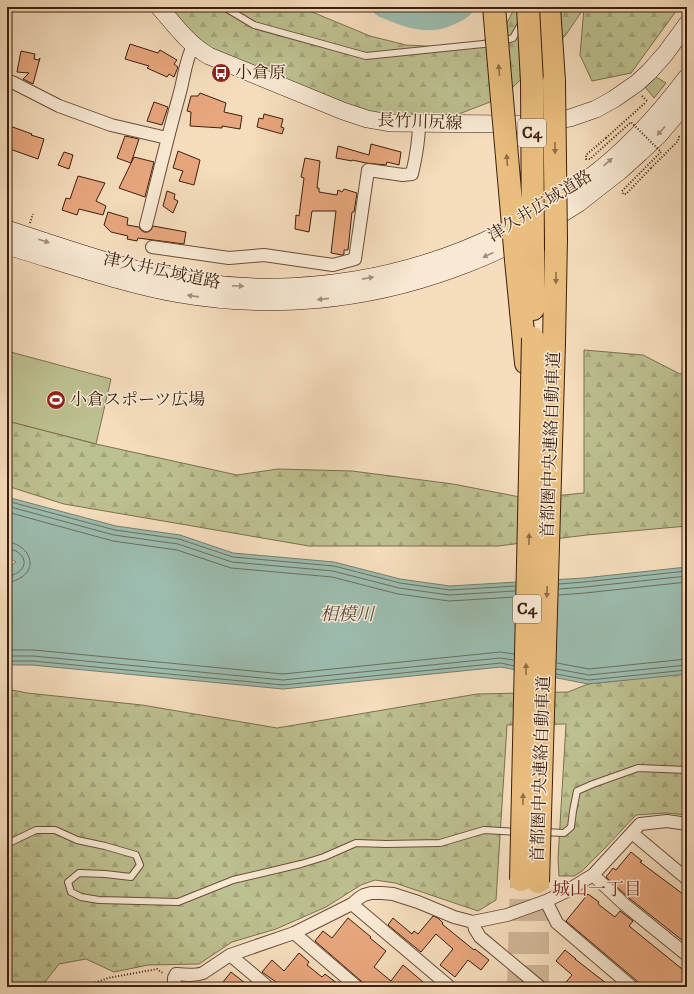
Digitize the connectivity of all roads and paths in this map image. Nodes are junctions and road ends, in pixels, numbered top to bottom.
1 (159, 7) edge
2 (224, 7) edge
3 (494, 7) edge
4 (529, 7) edge
5 (549, 7) edge
6 (558, 7) edge
7 (687, 24) edge
8 (193, 46) junction
9 (687, 78) edge
10 (554, 81) junction
11 (7, 82) edge
12 (647, 101) dead end
13 (687, 102) edge
14 (419, 123) junction
15 (167, 138) junction
16 (678, 141) dead end
17 (33, 214) dead end
18 (32, 218) dead end
19 (146, 225) dead end
20 (7, 229) edge
21 (7, 246) edge
22 (152, 247) dead end
23 (525, 256) junction
24 (687, 770) edge
25 (687, 824) edge
26 (529, 832) dead end
27 (536, 832) dead end
28 (632, 833) junction
29 (7, 844) edge
30 (593, 875) junction
31 (687, 879) edge
32 (535, 888) junction
33 (352, 904) junction
34 (473, 922) junction
35 (294, 933) junction
36 (230, 955) junction
37 (687, 955) edge
38 (165, 974) dead end
39 (84, 987) edge
40 (178, 987) edge
41 (268, 987) edge
42 (357, 987) edge
43 (450, 987) edge
44 (540, 987) edge
45 (632, 987) edge

1 - 8 main road, 長竹川尻線
2 - 4 lane
23 -> 3 highway, bridge
4 - 23 highway, 首都圏中央連絡自動車道 / C4, bridge
5 - 10 highway, 首都圏中央連絡自動車道 / C4
6 - 10 highway
7 - 14 main road, 長竹川尻線
8 - 14 main road, 長竹川尻線
8 - 15 street
20 -> 9 main road, 津久井広域道路
10 -> 32 highway, 首都圏中央連絡自動車道 / C4, bridge
11 - 15 street
12 - 16 path, bridge
13 -> 21 main road, 津久井広域道路
14 - 22 street
15 - 19 street
17 - 18 path
32 -> 23 highway, 首都圏中央連絡自動車道 / C4, bridge
24 - 27 lane
25 - 28 street
26 - 29 lane
28 - 30 street
28 - 31 street
30 - 32 street
30 - 37 street
32 - 34 street
32 - 45 street
33 - 34 street
33 - 35 street
33 - 43 street
34 - 44 street
35 - 36 street
35 - 42 street
36 - 40 street
36 - 41 street
38 - 39 path

